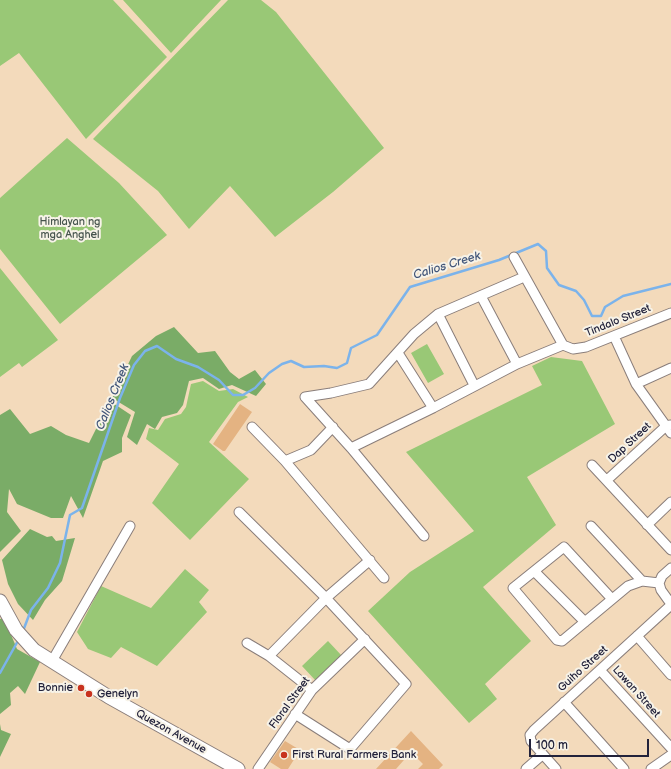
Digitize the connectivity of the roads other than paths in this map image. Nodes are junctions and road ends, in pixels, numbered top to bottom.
1 (514, 257) dead end
2 (524, 277) junction
3 (481, 296) junction
4 (671, 313) edge
5 (438, 314) junction
6 (614, 336) junction
7 (563, 344) junction
8 (398, 353) junction
9 (517, 364) junction
10 (671, 368) edge
11 (636, 384) junction
12 (474, 385) junction
13 (433, 408) junction
14 (252, 427) dead end
15 (333, 427) junction
16 (669, 428) edge
17 (351, 448) junction
18 (285, 461) junction
19 (592, 464) dead end
20 (607, 480) junction
21 (671, 502) edge
22 (239, 512) dead end
23 (647, 525) junction
24 (130, 526) dead end
25 (591, 526) dead end
26 (424, 536) dead end
27 (671, 550) edge
28 (370, 560) junction
29 (671, 568) edge
30 (535, 572) junction
31 (384, 578) dead end
32 (661, 580) junction
33 (642, 581) junction
34 (326, 598) junction
35 (612, 599) junction
36 (0, 601) edge
37 (671, 604) edge
38 (585, 622) junction
39 (637, 636) junction
40 (365, 639) junction
41 (247, 643) dead end
42 (269, 656) junction
43 (52, 661) junction
44 (600, 670) junction
45 (671, 675) edge
46 (312, 690) junction
47 (564, 702) junction
48 (295, 714) junction
49 (671, 748) edge
50 (542, 755) junction
51 (671, 755) edge
52 (238, 769) edge
53 (258, 769) edge
54 (526, 769) edge
55 (556, 769) edge
56 (624, 769) edge
57 (651, 769) edge

1 - 2 street
2 - 3 street
2 - 7 street
3 - 5 street
3 - 9 street
4 - 6 street, Tindalo Street
5 - 8 street
5 - 12 street
6 - 7 street, Tindalo Street
6 - 11 street
7 - 9 street
8 - 13 street
8 - 15 street
9 - 12 street
10 - 11 street
11 - 16 street
12 - 13 street
13 - 17 street
14 - 18 street
15 - 17 street
15 - 18 street
16 - 20 street, Dap Street
17 - 26 street
18 - 28 street
19 - 20 street
20 - 23 street
21 - 23 street
22 - 34 street
23 - 27 street
24 - 43 street
25 - 33 street
28 - 31 street
28 - 34 street
29 - 32 street
30 - 35 street
30 - 38 street
30 - 38 street
32 - 33 street
32 - 37 street
33 - 35 street
34 - 40 street
34 - 42 street
35 - 38 street
36 - 43 main road, Quezon Avenue
37 - 39 street, Guiho Street
39 - 44 street, Guiho Street
39 - 45 street
40 - 46 street, Floral Street
40 - 48 street
41 - 42 street
42 - 46 street
43 - 52 main road, Quezon Avenue
44 - 47 street, Guiho Street
44 - 49 street, Lawan Street
46 - 48 street, Floral Street
47 - 50 street, Guiho Street
47 - 56 street
48 - 53 street, Floral Street
50 - 54 street
50 - 55 street
51 - 57 street

